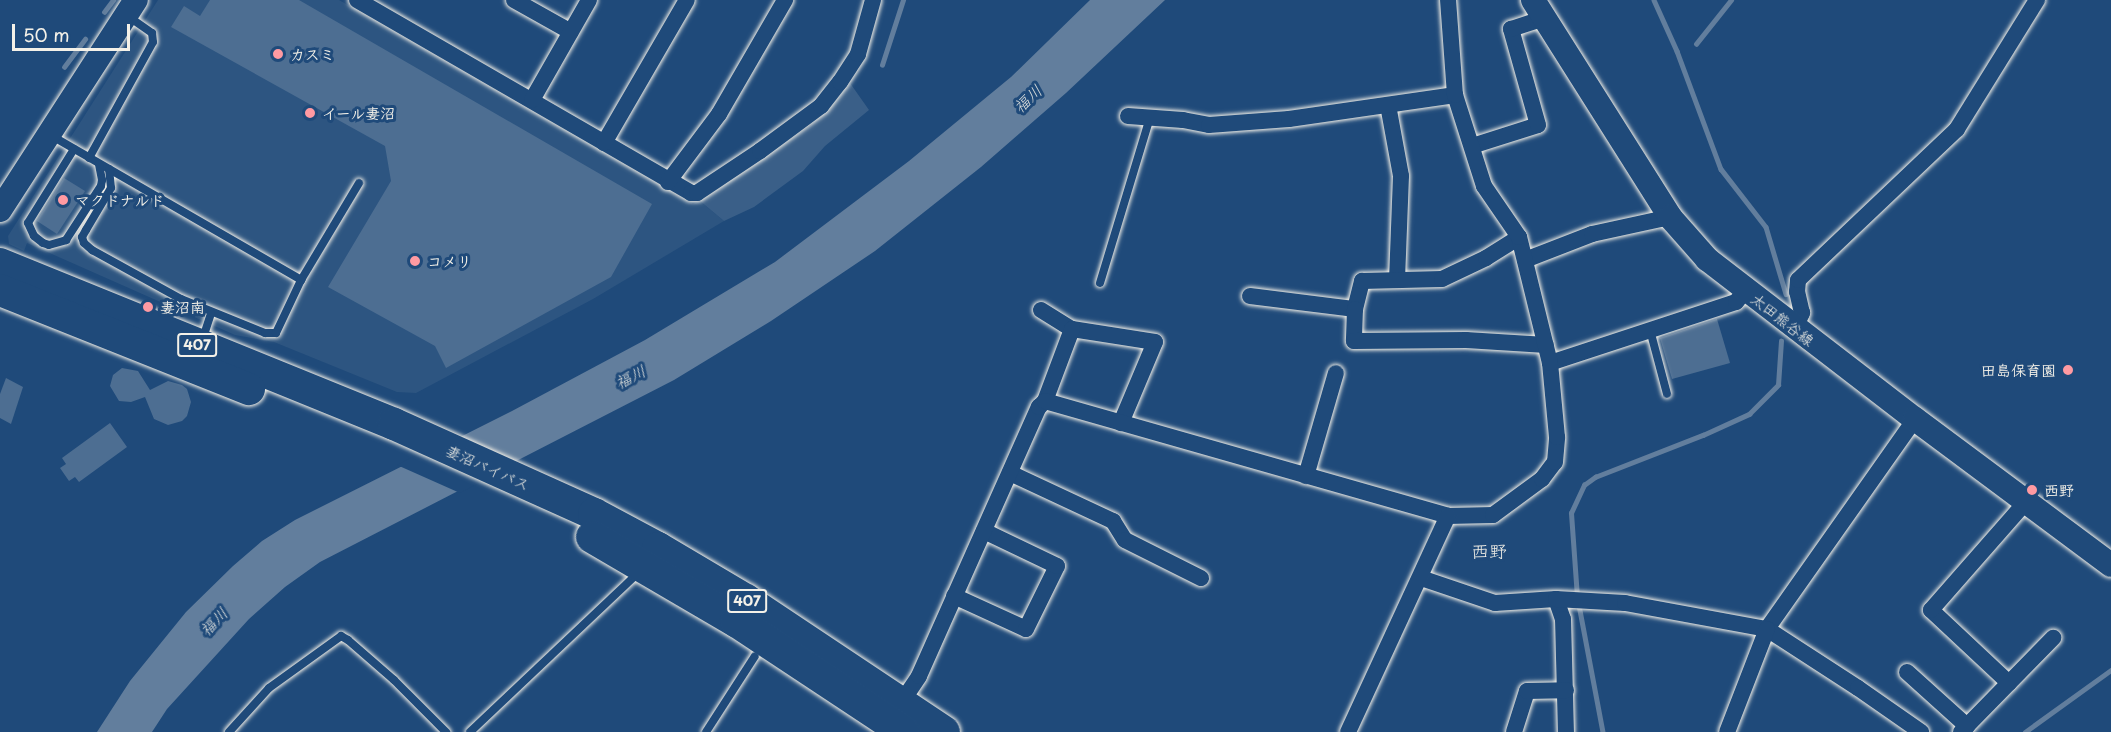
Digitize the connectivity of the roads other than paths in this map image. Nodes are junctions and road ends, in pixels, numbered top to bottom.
1 (357, 0) edge
2 (514, 0) edge
3 (589, 0) edge
4 (687, 0) edge
5 (785, 0) edge
6 (873, 0) edge
7 (1448, 0) edge
8 (2037, 0) edge
9 (131, 8) edge
10 (1538, 9) edge
11 (571, 32) junction
12 (1455, 95) junction
13 (532, 100) junction
14 (1388, 105) junction
15 (1128, 116) dead end
16 (1150, 117) junction
17 (48, 135) junction
18 (604, 143) junction
19 (1472, 146) junction
20 (74, 149) junction
21 (89, 158) junction
22 (99, 164) junction
23 (109, 169) junction
24 (668, 182) junction
25 (359, 183) dead end
26 (0, 210) edge
27 (1670, 217) junction
28 (1519, 237) junction
29 (1525, 260) junction
30 (0, 264) edge
31 (301, 280) junction
32 (1397, 280) junction
33 (1100, 283) dead end
34 (0, 290) edge
35 (1746, 290) junction
36 (1250, 296) dead end
37 (1355, 309) junction
38 (1041, 310) dead end
39 (211, 313) junction
40 (1795, 328) junction
41 (1072, 329) junction
42 (1650, 330) junction
43 (1546, 345) junction
44 (200, 346) junction
45 (1550, 363) junction
46 (1336, 373) dead end
47 (1667, 394) dead end
48 (1045, 401) junction
49 (1915, 419) junction
50 (1121, 423) junction
51 (382, 430) junction
52 (1010, 473) junction
53 (1306, 476) junction
54 (2026, 502) junction
55 (1448, 516) junction
56 (984, 531) junction
57 (649, 555) junction
58 (2111, 566) edge
59 (1201, 578) dead end
60 (1421, 578) junction
61 (954, 596) junction
62 (1556, 598) junction
63 (1767, 629) junction
64 (2053, 639) dead end
65 (755, 656) dead end
66 (1907, 672) dead end
67 (2009, 682) junction
68 (1566, 690) junction
69 (902, 717) edge
70 (1964, 729) edge
71 (229, 732) edge
72 (446, 732) edge
73 (470, 732) edge
74 (706, 732) edge
75 (944, 732) edge
76 (1348, 732) edge
77 (1514, 732) edge
78 (1566, 732) edge
79 (1727, 732) edge
80 (1921, 732) edge

1 - 13 street
2 - 11 street
3 - 11 street
4 - 18 street
5 - 24 street
6 - 24 street
7 - 12 street
8 - 40 street
9 - 17 main road
9 - 21 lane
10 - 19 street
10 - 27 main road, 太田熊谷線
11 - 13 street
12 - 14 street
12 - 19 street
13 - 18 street
14 - 16 street
14 - 32 street
15 - 16 street
16 - 33 lane
17 - 20 lane
17 - 26 main road
18 - 24 street
19 - 28 street
20 - 21 lane
20 - 22 lane
21 - 22 lane
22 - 23 lane
23 - 31 lane
23 - 39 lane
25 - 31 lane
27 - 29 street
27 - 35 main road, 太田熊谷線
28 - 29 street
28 - 32 street
29 - 43 street
30 - 44 highway, 妻沼バイパス / 407
31 - 39 lane
32 - 37 street
34 - 51 highway, 妻沼バイパス / 407
35 - 40 main road, 太田熊谷線
35 - 42 street
36 - 37 street
37 - 43 street
38 - 41 street
39 - 44 lane
40 - 49 main road, 太田熊谷線
41 - 48 street
41 - 50 street
42 - 45 street
42 - 47 lane
43 - 45 street
44 - 51 highway, 妻沼バイパス / 407
45 - 55 street
46 - 53 street
48 - 50 street
48 - 52 street
49 - 54 main road, 太田熊谷線
49 - 63 street
50 - 53 street
51 - 57 highway, 妻沼バイパス / 407
52 - 56 street
52 - 59 street
53 - 55 street
54 - 58 main road, 太田熊谷線
54 - 67 street
55 - 60 street
56 - 61 street
56 - 61 street
57 - 69 highway, 妻沼バイパス / 407
57 - 73 lane
60 - 62 street
60 - 76 street
61 - 69 street
62 - 63 street
62 - 68 street
63 - 79 street
63 - 80 street
64 - 67 street
65 - 74 lane
66 - 70 street
67 - 70 street
68 - 77 street
68 - 78 street
69 - 75 highway, 妻沼バイパス / 407
71 - 72 lane

